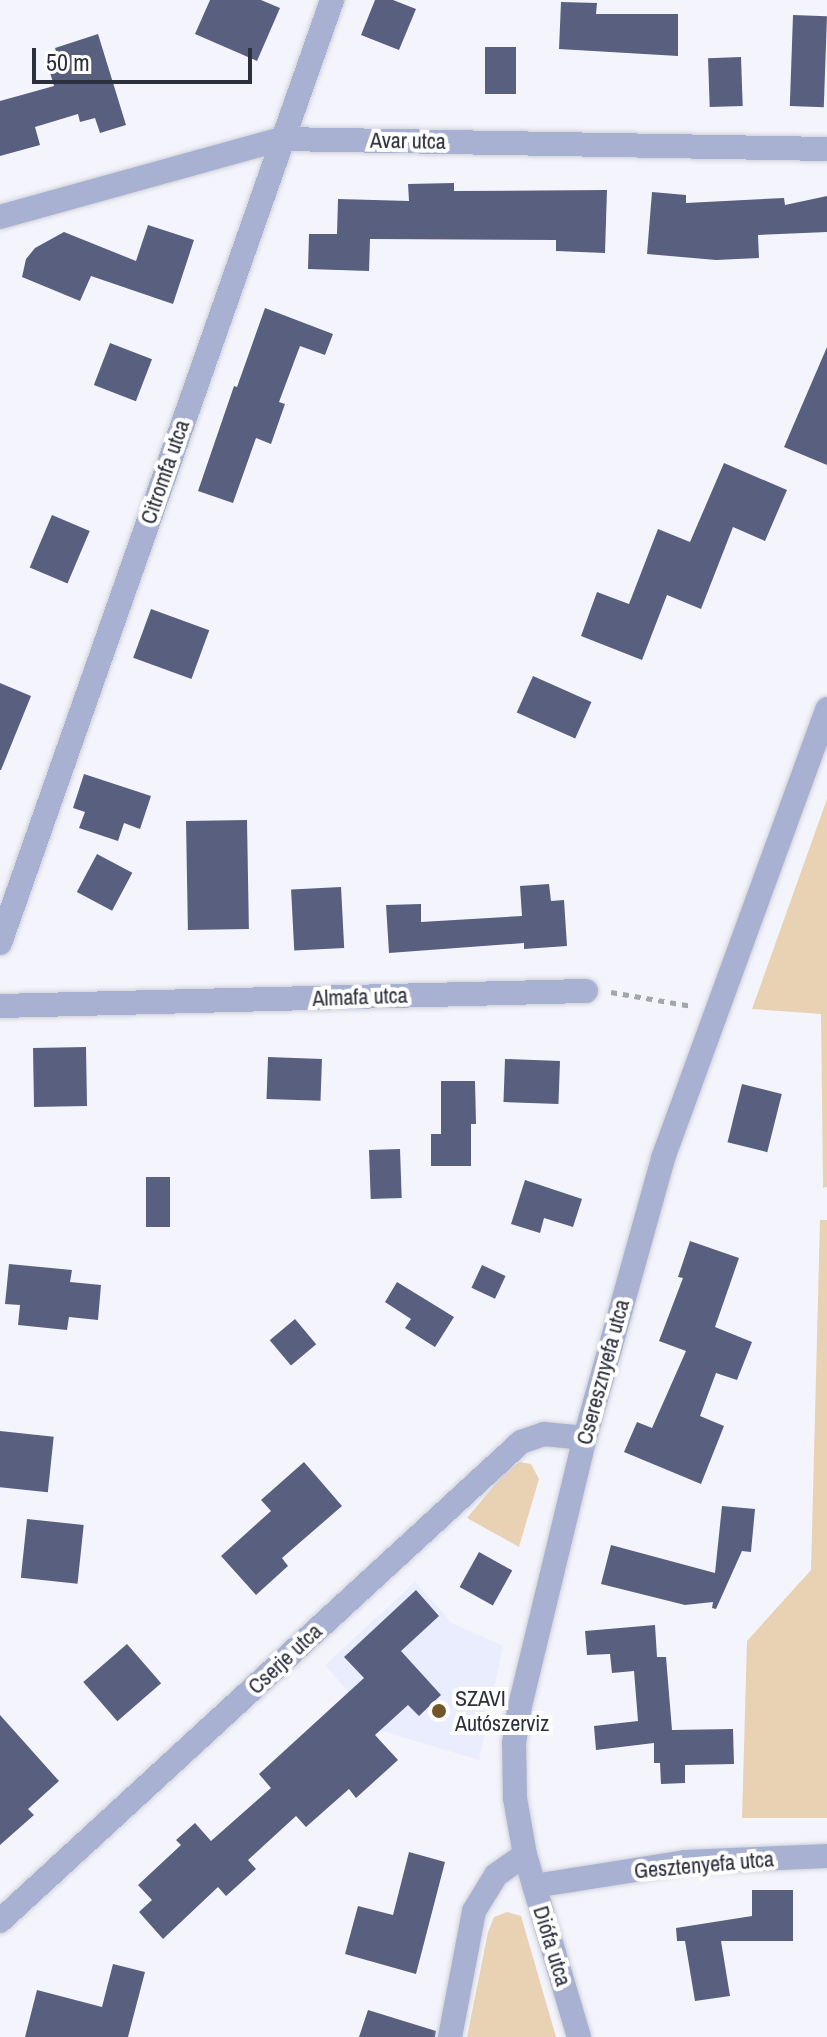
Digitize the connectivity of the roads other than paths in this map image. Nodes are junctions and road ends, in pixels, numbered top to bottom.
1 (332, 0) edge
2 (282, 139) junction
3 (827, 149) edge
4 (0, 217) edge
5 (827, 709) edge
6 (0, 943) edge
7 (586, 991) road end
8 (0, 1006) edge
9 (585, 1438) junction
10 (525, 1855) junction
11 (827, 1856) edge
12 (534, 1886) junction
13 (0, 1921) edge
14 (450, 2037) edge
15 (579, 2037) edge

1 - 2 street, Citromfa utca
2 - 3 street, Avar utca
2 - 4 street, Avar utca
2 - 6 street, Citromfa utca
5 - 9 street, Cseresznyefa utca
7 - 8 street, Almafa utca
9 - 10 street, Cseresznyefa utca
9 - 13 street, Cserje utca
10 - 12 street, Diófa utca
10 - 14 street
11 - 12 street, Gesztenyefa utca
12 - 15 street, Diófa utca

